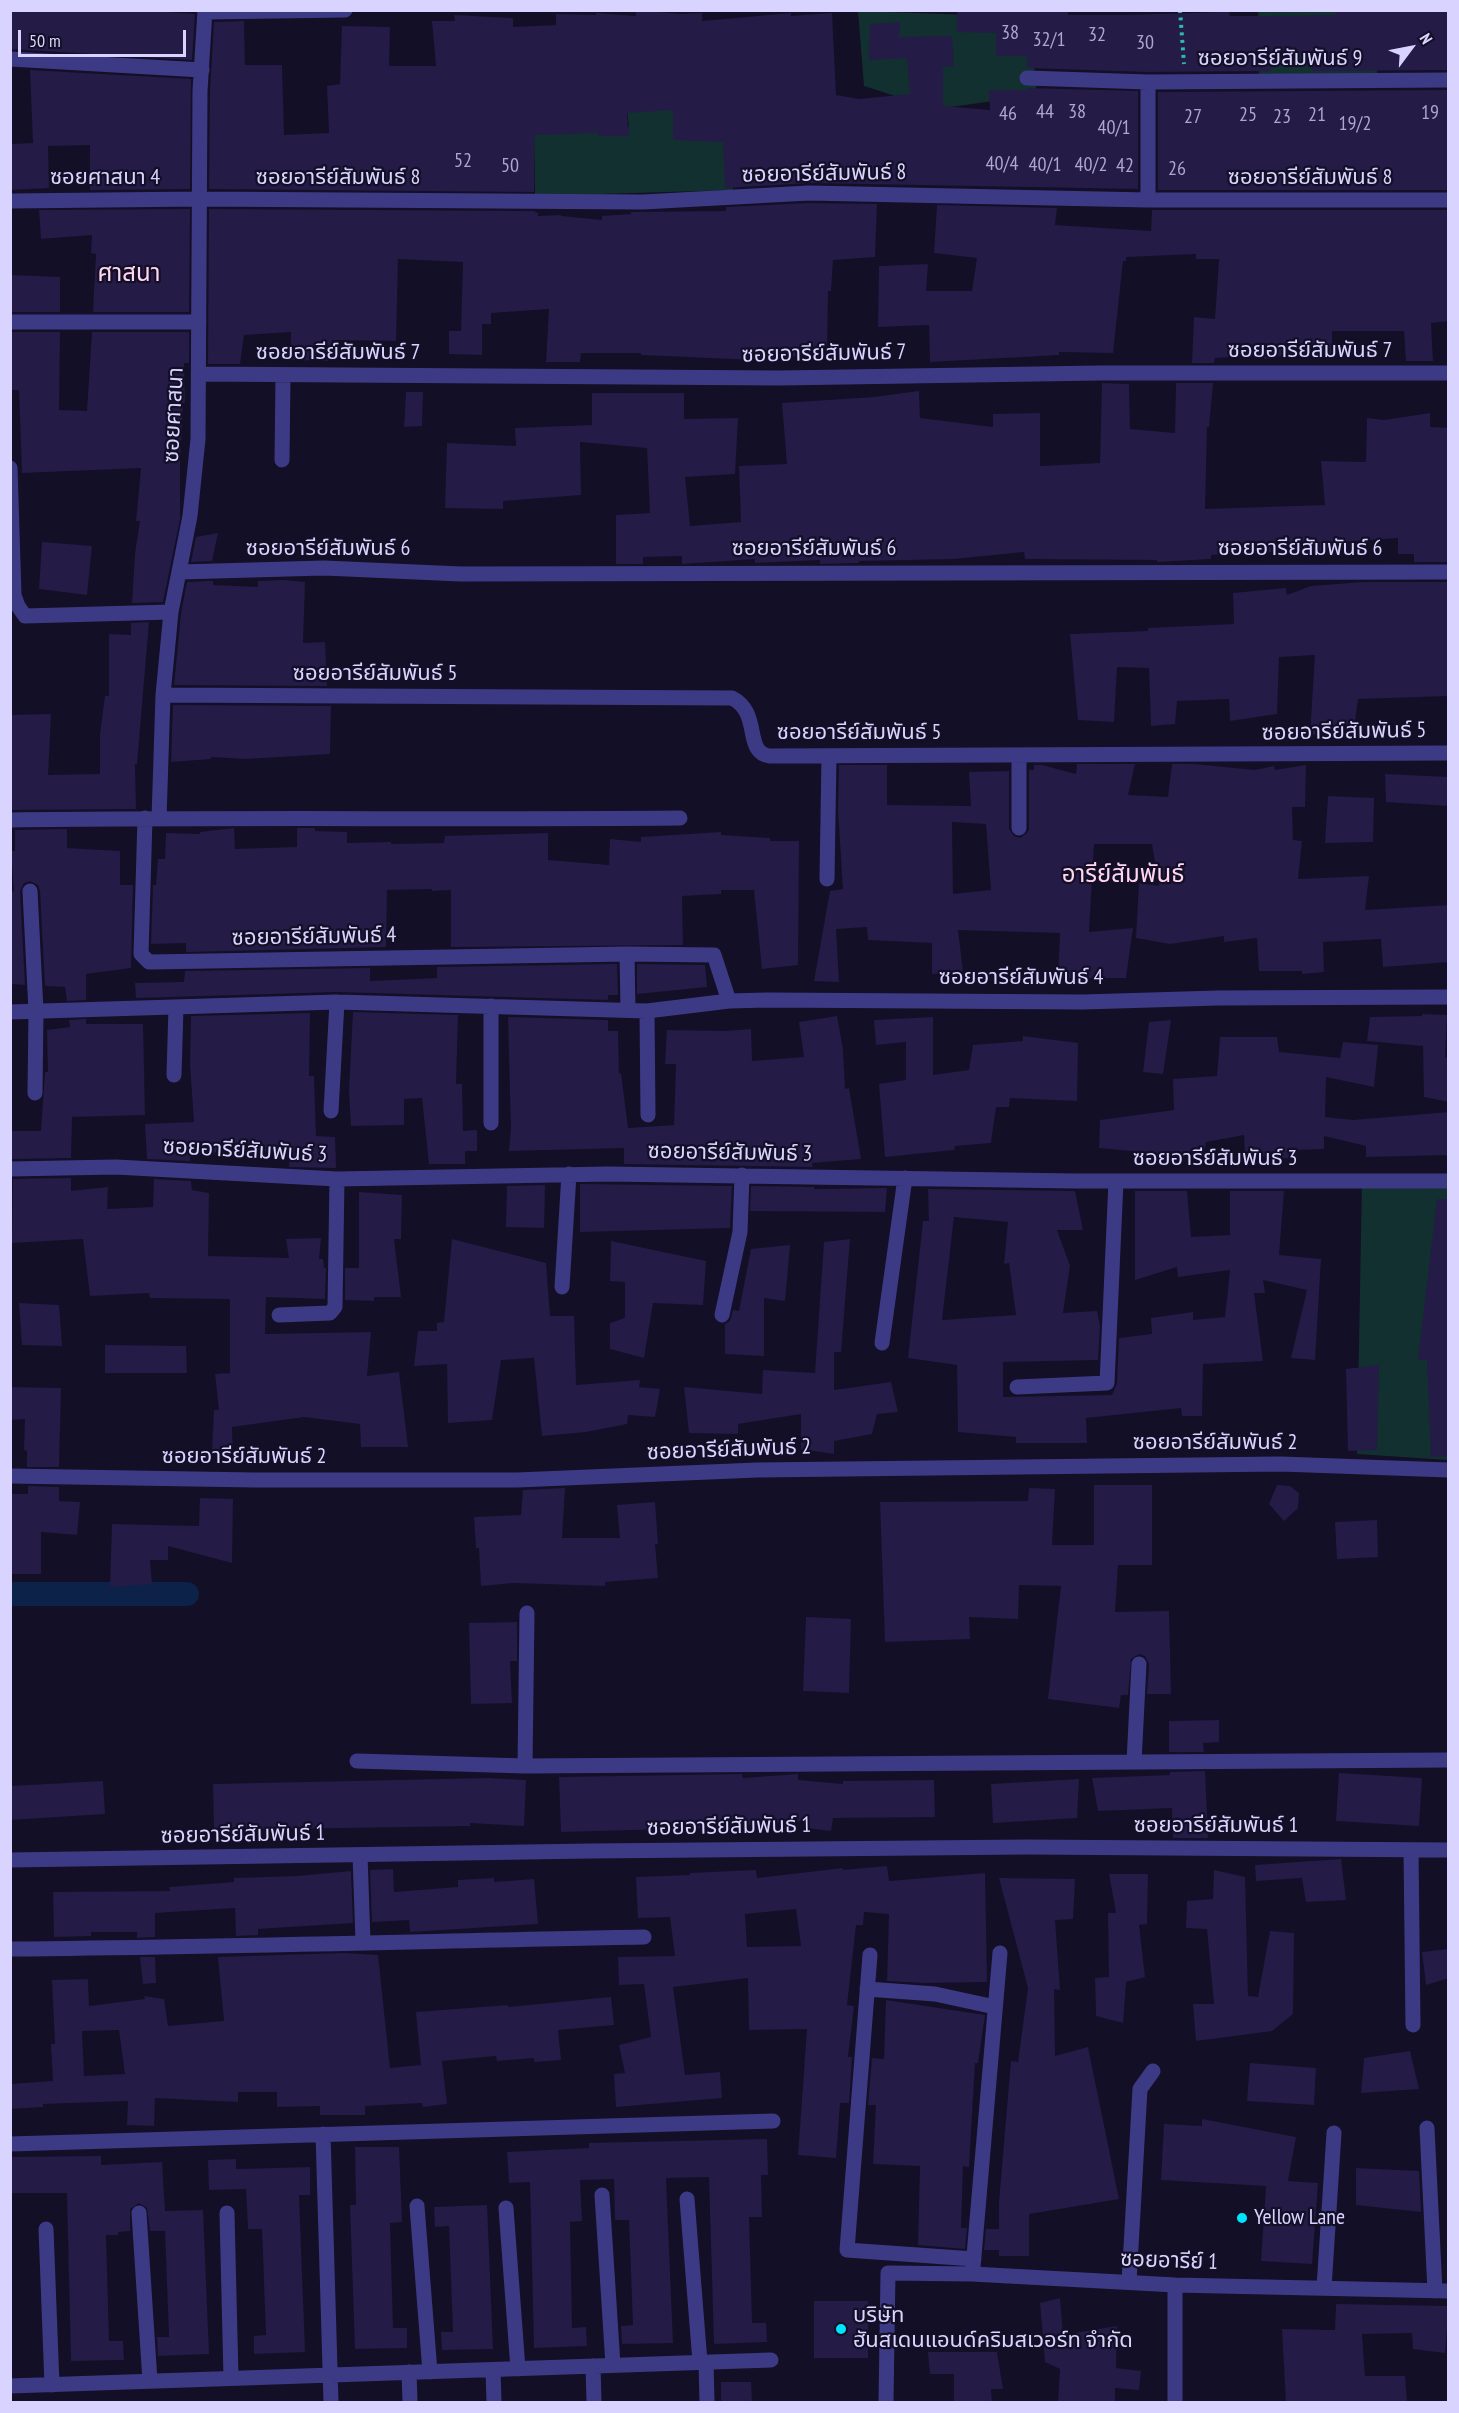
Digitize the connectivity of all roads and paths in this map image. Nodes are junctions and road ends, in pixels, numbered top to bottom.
1 (345, 10) edge
2 (1180, 10) edge
3 (205, 11) edge
4 (10, 59) edge
5 (202, 70) junction
6 (1027, 78) dead end
7 (1449, 80) edge
8 (1148, 82) junction
9 (1184, 82) junction
10 (199, 199) junction
11 (1148, 200) junction
12 (1449, 200) edge
13 (10, 201) edge
14 (10, 322) edge
15 (199, 322) junction
16 (1449, 373) edge
17 (200, 374) junction
18 (283, 376) junction
19 (282, 460) dead end
20 (10, 468) edge
21 (180, 572) junction
22 (1449, 572) edge
23 (171, 612) junction
24 (163, 695) junction
25 (1449, 753) edge
26 (829, 756) junction
27 (1018, 756) junction
28 (152, 818) junction
29 (680, 818) dead end
30 (10, 820) edge
31 (1019, 828) dead end
32 (827, 879) dead end
33 (30, 891) dead end
34 (627, 954) junction
35 (1449, 997) edge
36 (729, 1001) junction
37 (337, 1002) junction
38 (491, 1006) junction
39 (176, 1007) junction
40 (628, 1010) junction
41 (36, 1011) junction
42 (647, 1011) junction
43 (10, 1012) edge
44 (174, 1074) dead end
45 (35, 1093) dead end
46 (331, 1111) dead end
47 (648, 1115) dead end
48 (490, 1123) dead end
49 (10, 1169) edge
50 (569, 1174) junction
51 (742, 1175) junction
52 (905, 1178) junction
53 (337, 1179) junction
54 (1116, 1181) junction
55 (1449, 1181) edge
56 (562, 1287) dead end
57 (722, 1315) dead end
58 (279, 1316) dead end
59 (882, 1343) dead end
60 (1017, 1387) dead end
61 (1449, 1470) edge
62 (10, 1476) edge
63 (527, 1613) dead end
64 (1139, 1664) dead end
65 (1449, 1760) edge
66 (357, 1761) dead end
67 (1134, 1762) junction
68 (525, 1766) junction
69 (1411, 1850) junction
70 (1449, 1850) edge
71 (360, 1856) junction
72 (10, 1860) edge
73 (644, 1937) dead end
74 (363, 1942) junction
75 (10, 1949) edge
76 (1000, 1953) dead end
77 (870, 1955) dead end
78 (867, 1989) junction
79 (995, 2007) junction
80 (1413, 2025) dead end
81 (1153, 2071) dead end
82 (773, 2121) dead end
83 (1427, 2127) dead end
84 (1334, 2133) dead end
85 (323, 2134) junction
86 (10, 2144) edge
87 (602, 2195) dead end
88 (687, 2199) dead end
89 (417, 2206) dead end
90 (506, 2208) dead end
91 (139, 2213) dead end
92 (227, 2213) dead end
93 (46, 2229) dead end
94 (939, 2257) junction
95 (973, 2266) junction
96 (939, 2273) junction
97 (1128, 2282) junction
98 (1175, 2285) junction
99 (1324, 2289) junction
100 (1442, 2291) edge
101 (771, 2360) dead end
102 (703, 2362) junction
103 (613, 2365) junction
104 (593, 2366) junction
105 (518, 2369) junction
106 (493, 2370) junction
107 (409, 2372) junction
108 (430, 2372) junction
109 (331, 2375) junction
110 (231, 2378) junction
111 (150, 2381) junction
112 (52, 2385) junction
113 (10, 2386) edge
114 (331, 2403) edge
115 (410, 2403) edge
116 (494, 2403) edge
117 (594, 2403) edge
118 (707, 2403) edge
119 (886, 2403) edge
120 (1175, 2403) edge

1 - 3 street
2 - 9 path
3 - 5 street, ซอยศาสนา
4 - 5 street
5 - 10 street, ซอยศาสนา
6 - 8 street, ซอยอารีย์สัมพันธ์ 9
7 - 9 street, ซอยอารีย์สัมพันธ์ 9
8 - 9 street, ซอยอารีย์สัมพันธ์ 9
8 - 11 street
10 - 11 street, ซอยอารีย์สัมพันธ์ 8
10 - 13 street, ซอยศาสนา 4
10 - 15 street, ซอยศาสนา
11 - 12 street, ซอยอารีย์สัมพันธ์ 8
14 - 15 street
15 - 17 street, ซอยศาสนา
16 - 18 street, ซอยอารีย์สัมพันธ์ 7
17 - 18 street, ซอยอารีย์สัมพันธ์ 7
17 - 21 street, ซอยศาสนา
18 - 19 street
20 - 23 street
21 - 22 street, ซอยอารีย์สัมพันธ์ 6
21 - 23 street, ซอยศาสนา
23 - 24 street, ซอยศาสนา
24 - 26 street, ซอยอารีย์สัมพันธ์ 5
24 - 28 street, ซอยศาสนา
25 - 27 street, ซอยอารีย์สัมพันธ์ 5
26 - 27 street, ซอยอารีย์สัมพันธ์ 5
26 - 32 street
27 - 31 street
28 - 29 street
28 - 30 street
28 - 34 street, ซอยอารีย์สัมพันธ์ 4
33 - 41 street
34 - 36 street, ซอยอารีย์สัมพันธ์ 4
34 - 40 street
35 - 36 street, ซอยอารีย์สัมพันธ์ 4
36 - 42 street
37 - 38 street
37 - 39 street
37 - 46 street
38 - 40 street
38 - 48 street
39 - 41 street
39 - 44 street
40 - 42 street
41 - 43 street
41 - 45 street
42 - 47 street
49 - 53 street, ซอยอารีย์สัมพันธ์ 3
50 - 51 street, ซอยอารีย์สัมพันธ์ 3
50 - 53 street, ซอยอารีย์สัมพันธ์ 3
50 - 56 street
51 - 52 street, ซอยอารีย์สัมพันธ์ 3
51 - 57 street
52 - 54 street, ซอยอารีย์สัมพันธ์ 3
52 - 59 street
53 - 58 street
54 - 55 street, ซอยอารีย์สัมพันธ์ 3
54 - 60 street
61 - 62 street, ซอยอารีย์สัมพันธ์ 2
63 - 68 street
64 - 67 street
65 - 67 street
66 - 68 street
67 - 68 street
69 - 70 street, ซอยอารีย์สัมพันธ์ 1
69 - 71 street, ซอยอารีย์สัมพันธ์ 1
69 - 80 street
71 - 72 street, ซอยอารีย์สัมพันธ์ 1
71 - 74 street
73 - 74 street
74 - 75 street
76 - 79 street
77 - 78 street
78 - 79 street
78 - 94 street
79 - 95 street
81 - 97 street
82 - 85 street
83 - 100 street
84 - 99 street
85 - 86 street
85 - 109 street
87 - 103 street
88 - 102 street
89 - 108 street
90 - 105 street
91 - 111 street
92 - 110 street
93 - 112 street
94 - 95 street
94 - 96 street
95 - 96 street, ซอยอารีย์ 1
95 - 97 street, ซอยอารีย์ 1
96 - 119 street, ซอยอารีย์ 1
97 - 98 street, ซอยอารีย์ 1
98 - 99 street, ซอยอารีย์ 1
98 - 120 street
99 - 100 street, ซอยอารีย์ 1
101 - 102 street
102 - 103 street
102 - 118 street
103 - 104 street
104 - 105 street
104 - 117 street
105 - 106 street
106 - 108 street
106 - 116 street
107 - 108 street
107 - 109 street
107 - 115 street
109 - 110 street
109 - 114 street
110 - 111 street
111 - 112 street
112 - 113 street

